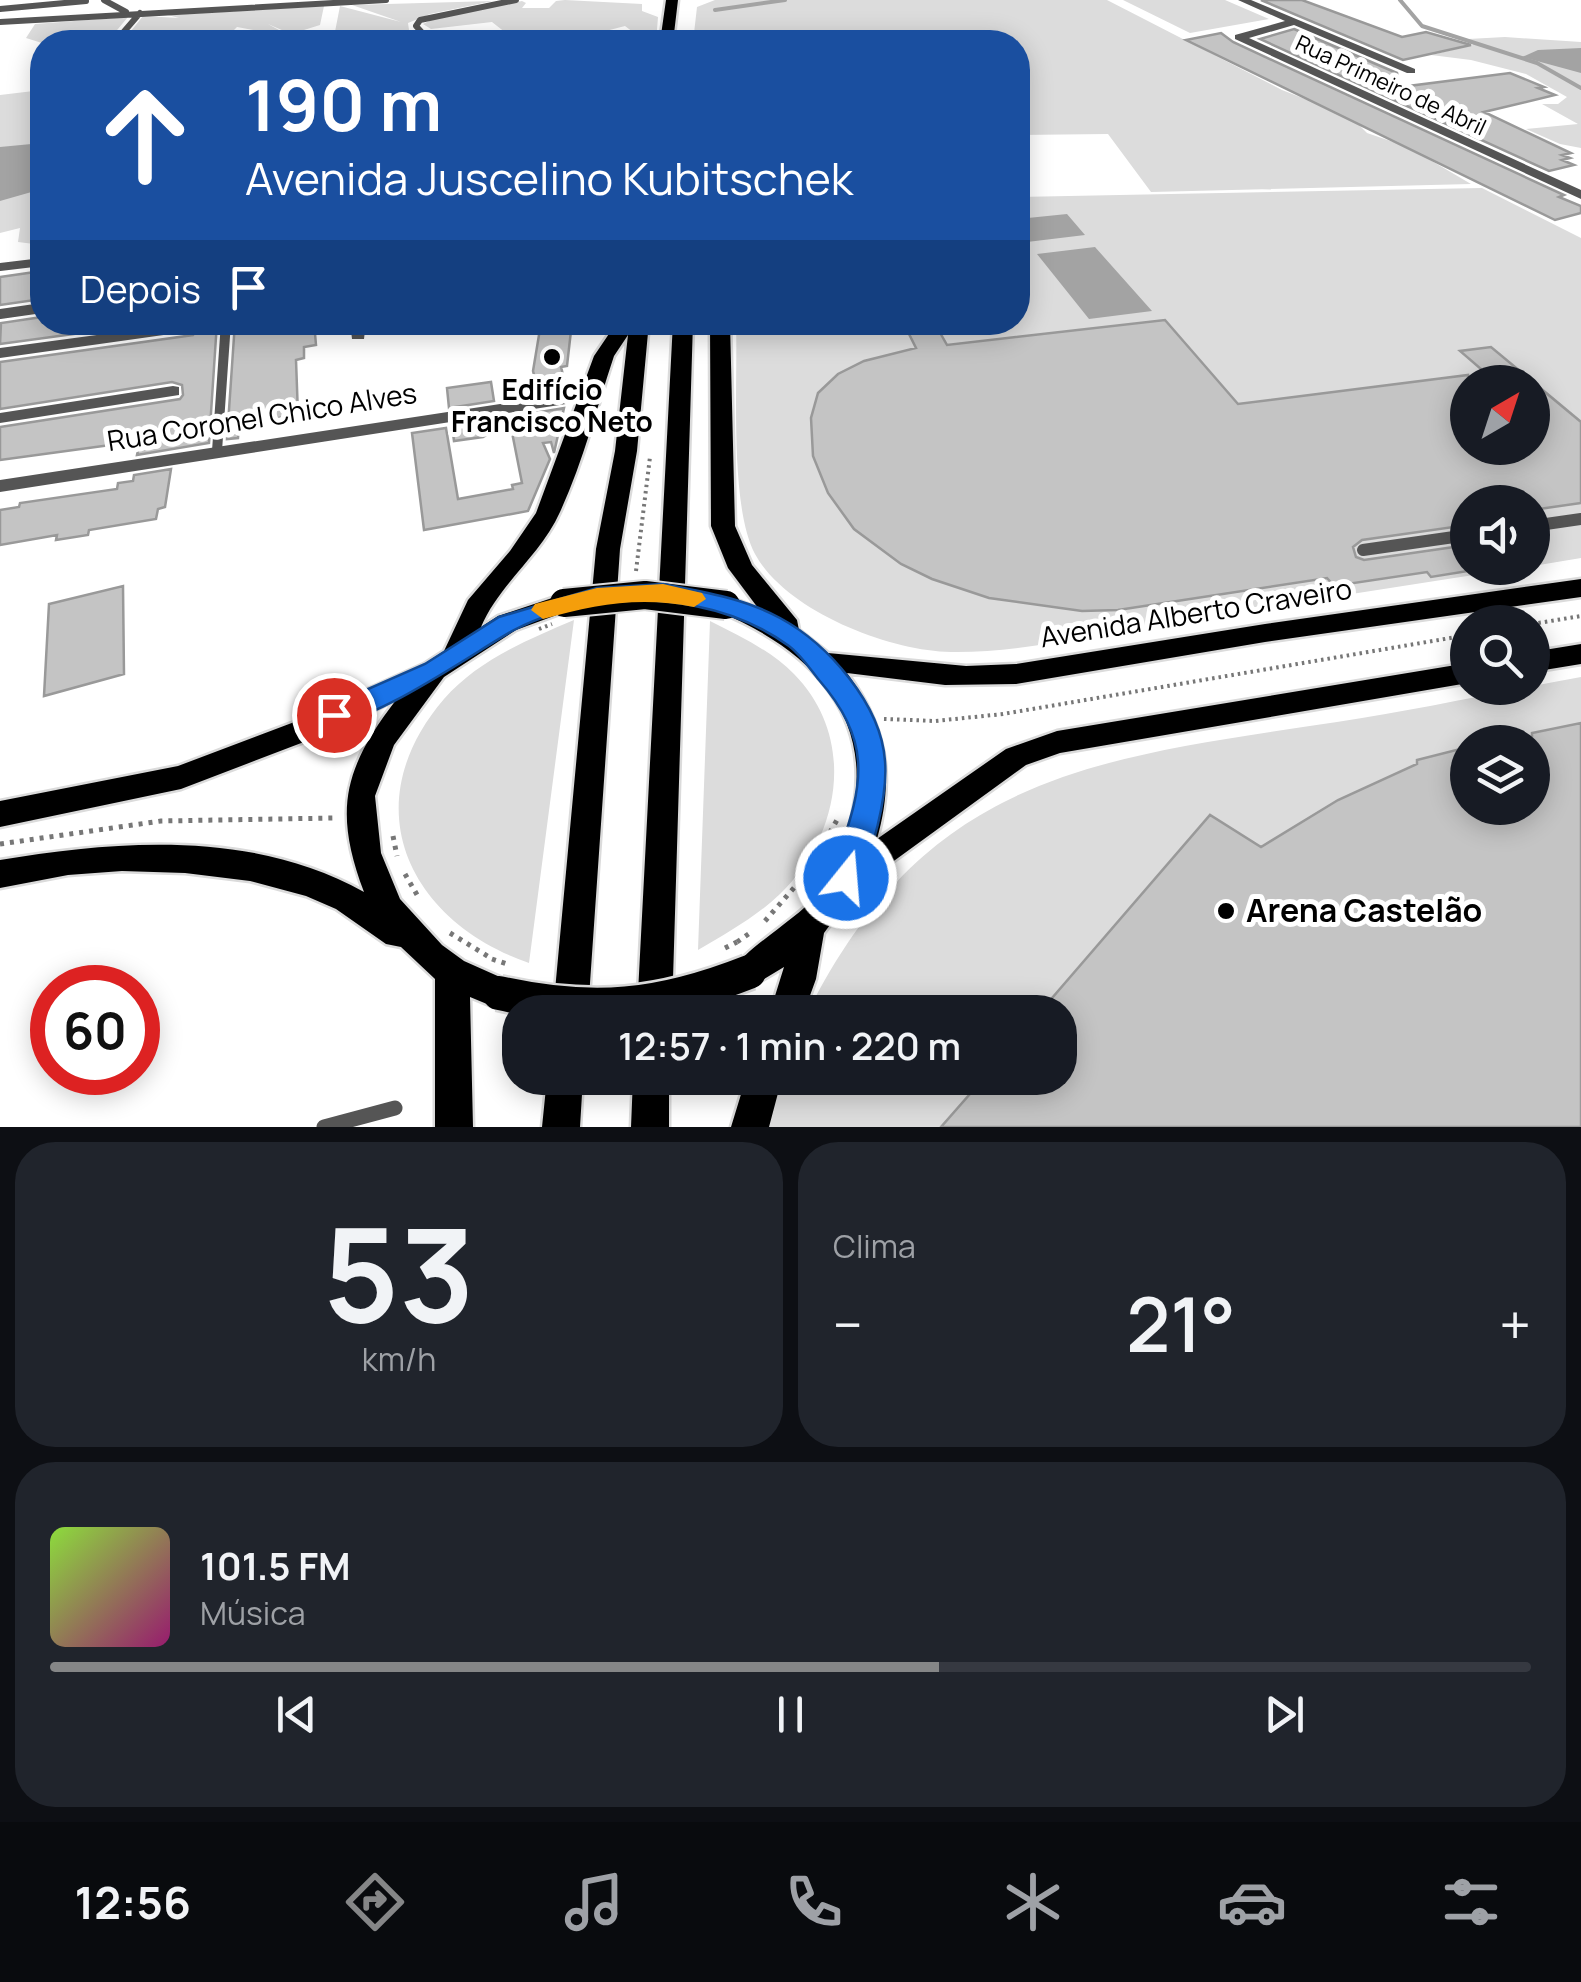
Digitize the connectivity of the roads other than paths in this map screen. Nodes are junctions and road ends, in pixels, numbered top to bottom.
1 (13, 0) edge
2 (104, 0) edge
3 (306, 0) edge
4 (386, 0) edge
5 (516, 0) edge
6 (672, 0) edge
7 (684, 0) edge
8 (1243, 0) edge
9 (0, 1) edge
10 (85, 1) edge
11 (318, 2) junction
12 (0, 9) edge
13 (140, 13) junction
14 (130, 14) junction
15 (105, 15) junction
16 (676, 21) junction
17 (0, 22) edge
18 (1294, 22) junction
19 (125, 30) edge
20 (420, 30) edge
21 (673, 30) edge
22 (679, 30) edge
23 (1411, 71) dead end
24 (1581, 195) edge
25 (30, 263) edge
26 (0, 267) edge
27 (30, 310) edge
28 (0, 314) edge
29 (134, 335) edge
30 (225, 335) edge
31 (619, 335) edge
32 (638, 335) edge
33 (683, 335) edge
34 (720, 335) edge
35 (0, 353) edge
36 (174, 392) dead end
37 (592, 394) junction
38 (0, 418) edge
39 (217, 450) junction
40 (0, 486) edge
41 (1581, 519) edge
42 (1550, 523) edge
43 (1450, 538) edge
44 (1363, 550) dead end
45 (1581, 588) edge
46 (811, 653) junction
47 (1581, 654) edge
48 (1550, 659) edge
49 (445, 662) junction
50 (1450, 676) edge
51 (0, 814) edge
52 (0, 874) edge
53 (846, 878) junction
54 (810, 924) junction
55 (441, 951) junction
56 (571, 995) edge
57 (655, 995) edge
58 (793, 995) edge
59 (564, 1095) edge
60 (651, 1095) edge
61 (759, 1095) edge
62 (395, 1108) dead end
63 (324, 1127) edge
64 (454, 1127) edge
65 (561, 1127) edge
66 (650, 1127) edge
67 (750, 1127) edge

1 - 9 lane
2 - 14 lane
3 - 11 lane
4 - 11 lane
5 - 20 lane
6 - 16 main road
7 - 16 main road
8 - 18 street
10 - 12 lane
10 - 15 lane
11 - 13 lane
13 - 14 lane
13 - 19 lane
14 - 15 lane
15 - 17 lane
16 - 21 main road
16 - 22 main road
18 - 23 street
18 - 24 street, Rua Primeiro de Abril
25 - 26 lane
27 - 28 lane
29 - 35 street
30 - 39 lane
31 - 37 main road
32 - 56 main road
33 - 57 main road
34 - 46 main road
36 - 38 street
37 - 39 street, Rua Coronel Chico Alves
37 - 49 main road
39 - 40 street, Rua Coronel Chico Alves
41 - 42 lane
43 - 44 lane
45 - 46 main road, Avenida Alberto Craveiro
46 - 49 main road, bridge
46 - 53 main road
47 - 48 main road
49 - 51 main road
49 - 55 main road
50 - 53 main road
52 - 55 main road
53 - 54 main road
54 - 55 main road, bridge
54 - 58 main road
55 - 64 main road
59 - 65 main road
60 - 66 main road
61 - 67 main road
62 - 63 lane

